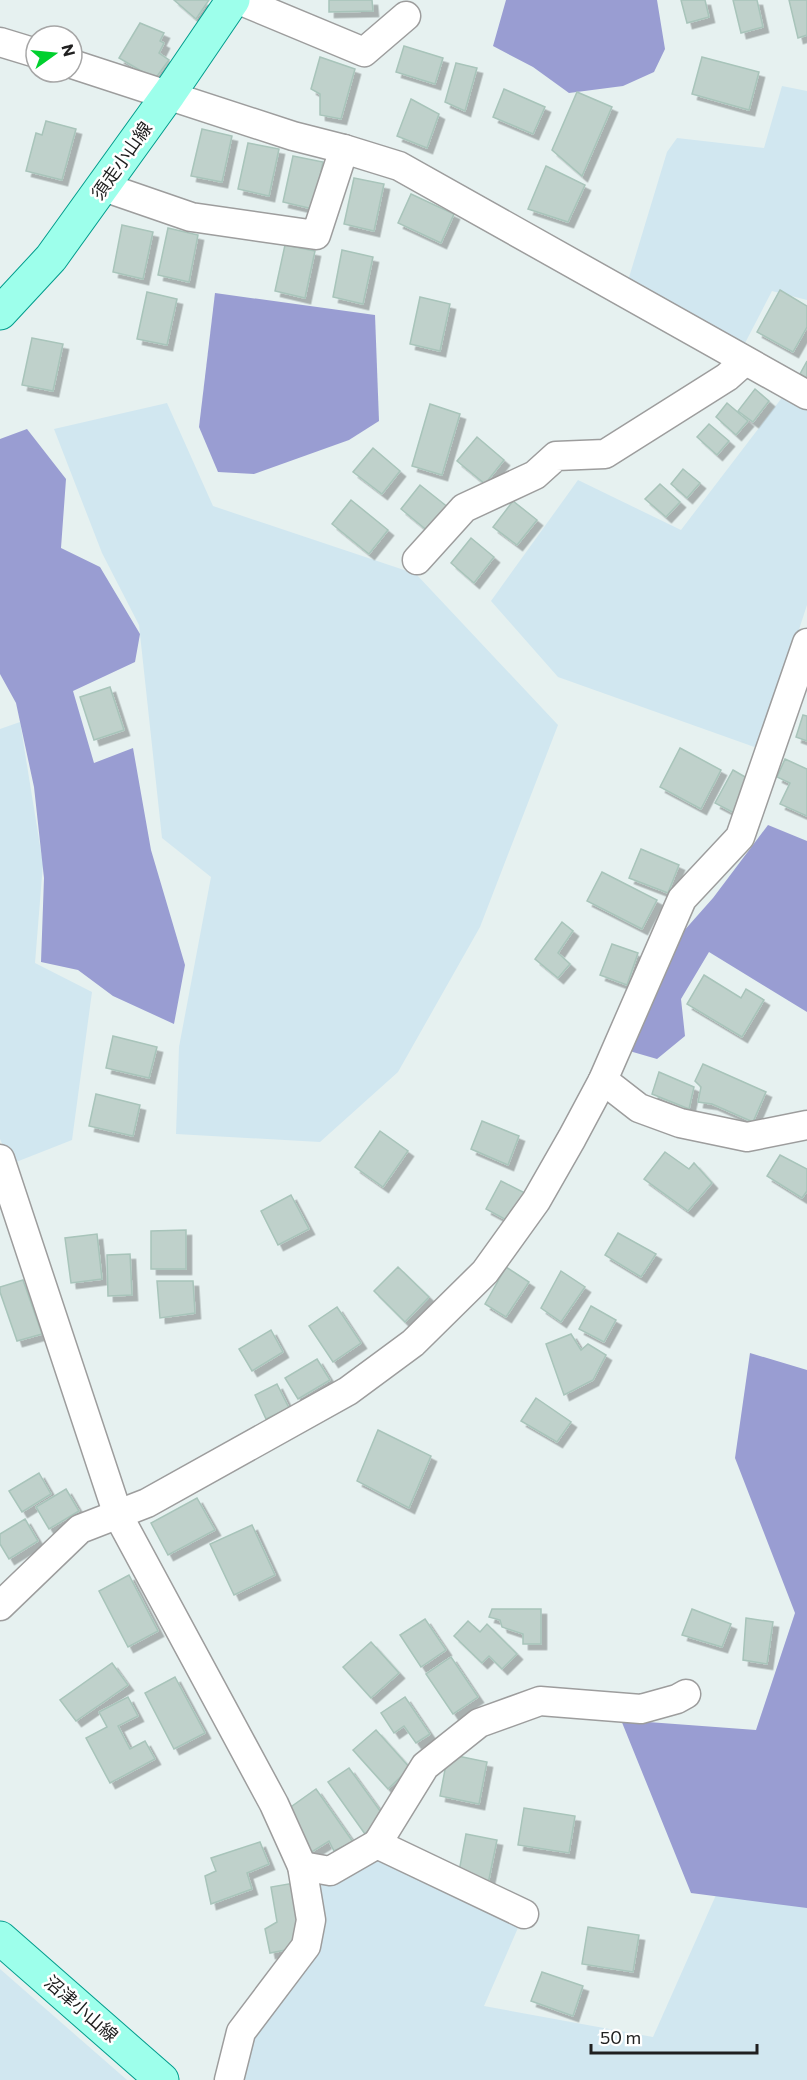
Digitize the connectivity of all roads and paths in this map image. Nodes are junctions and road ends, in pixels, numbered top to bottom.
1 (233, 0) edge
2 (239, 0) edge
3 (406, 16) dead end
4 (0, 42) edge
5 (24, 49) edge
6 (84, 68) edge
7 (169, 94) junction
8 (344, 149) junction
9 (104, 186) junction
10 (0, 313) edge
11 (745, 361) junction
12 (807, 395) edge
13 (417, 560) dead end
14 (807, 643) edge
15 (603, 1080) junction
16 (807, 1125) edge
17 (0, 1159) edge
18 (118, 1515) junction
19 (0, 1606) edge
20 (686, 1694) dead end
21 (376, 1844) junction
22 (302, 1866) junction
23 (524, 1914) dead end
24 (0, 1938) edge
25 (162, 2080) edge
26 (229, 2080) edge

1 - 7 main road, 須走小山線
2 - 3 street
4 - 5 street
6 - 7 street
7 - 8 street
7 - 9 main road, 須走小山線
8 - 9 street
8 - 11 street
9 - 10 main road, 須走小山線
11 - 12 street
11 - 13 street
14 - 15 street
15 - 16 street
15 - 18 street
17 - 18 street
18 - 19 street
18 - 22 street
20 - 21 street
21 - 22 street
21 - 23 street
22 - 26 street
24 - 25 main road, 沼津小山線

